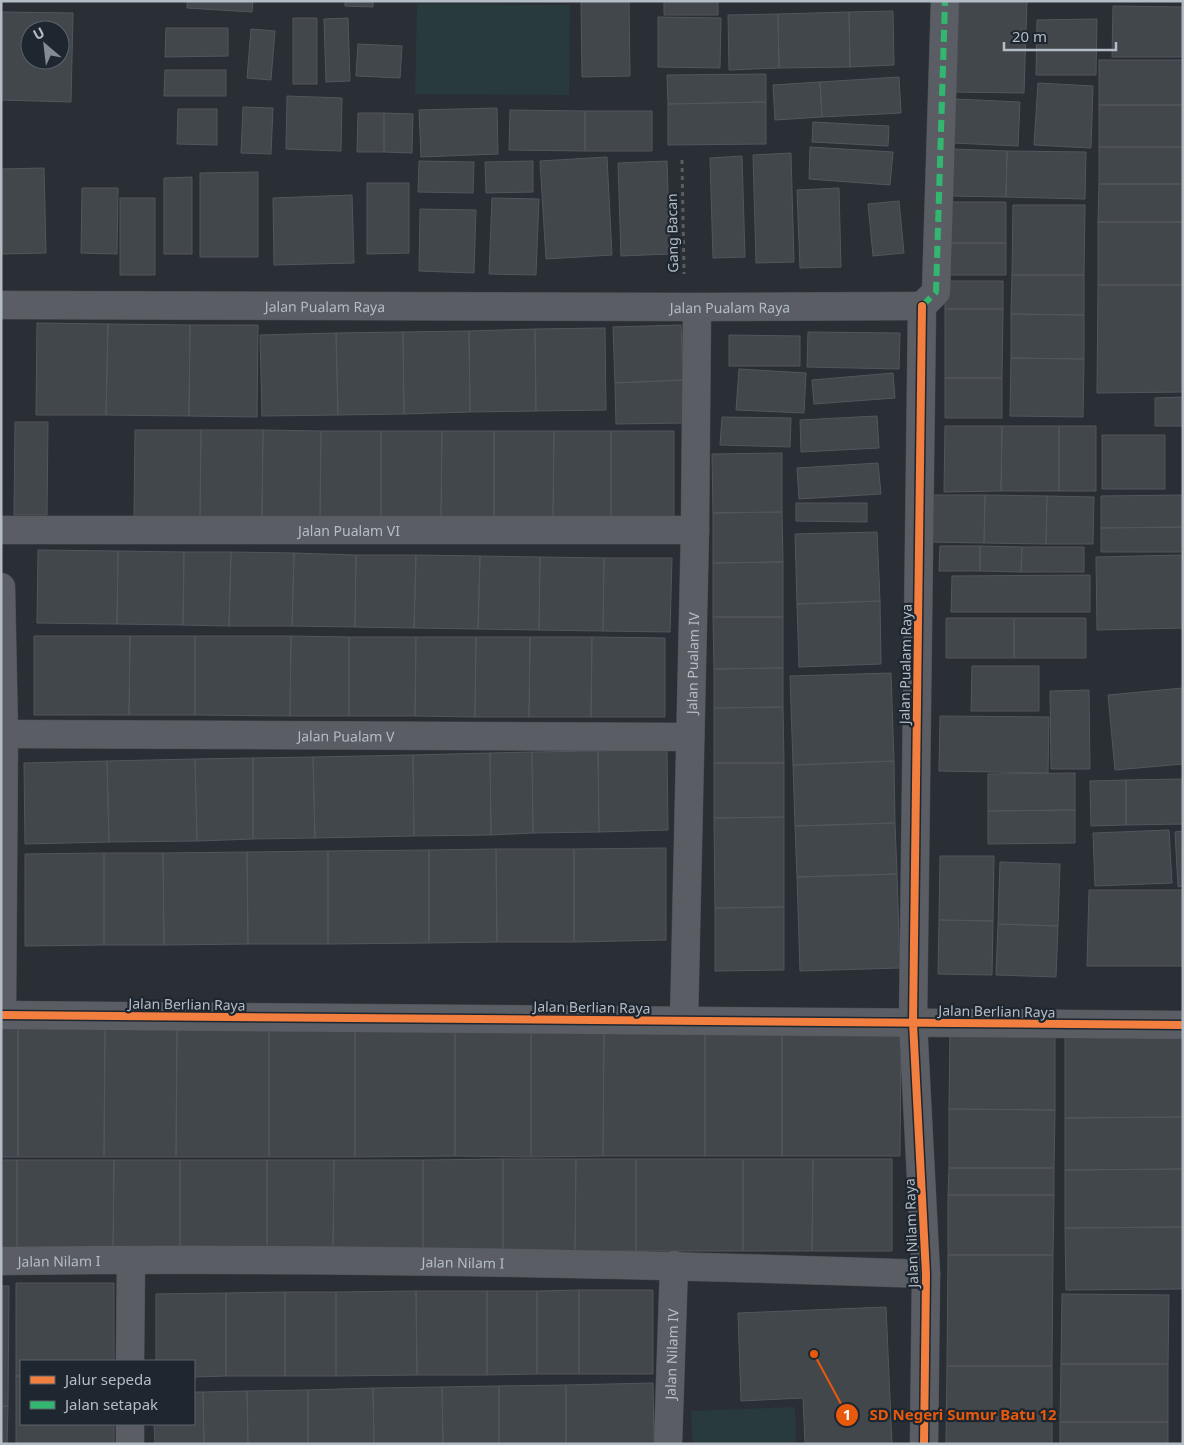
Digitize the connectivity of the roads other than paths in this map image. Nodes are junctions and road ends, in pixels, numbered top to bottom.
1 (945, 1) edge
2 (922, 306) junction
3 (690, 307) junction
4 (2, 309) edge
5 (1, 530) edge
6 (695, 530) junction
7 (1, 586) edge
8 (4, 734) junction
9 (690, 737) junction
10 (2, 1014) edge
11 (684, 1021) junction
12 (913, 1022) junction
13 (1183, 1025) edge
14 (131, 1260) junction
15 (1, 1262) edge
16 (674, 1265) junction
17 (926, 1274) junction
18 (130, 1360) edge
19 (130, 1425) edge
20 (130, 1444) edge
21 (668, 1444) edge
22 (924, 1444) edge

1 - 2 street
2 - 3 street, Jalan Pualam Raya
2 - 12 street, Jalan Pualam Raya
3 - 4 street, Jalan Pualam Raya
3 - 6 street, Jalan Pualam IV
5 - 6 street, Jalan Pualam VI
6 - 9 street, Jalan Pualam IV
7 - 8 street
8 - 9 street, Jalan Pualam V
8 - 10 street
9 - 11 street, Jalan Pualam IV
10 - 11 street, Jalan Berlian Raya
11 - 12 street, Jalan Berlian Raya
12 - 13 street, Jalan Berlian Raya
12 - 17 street, Jalan Nilam Raya
14 - 15 street, Jalan Nilam I
14 - 16 street, Jalan Nilam I
14 - 18 street
16 - 17 street, Jalan Nilam I
16 - 21 street, Jalan Nilam IV
17 - 22 street, Jalan Nilam Raya
19 - 20 street

